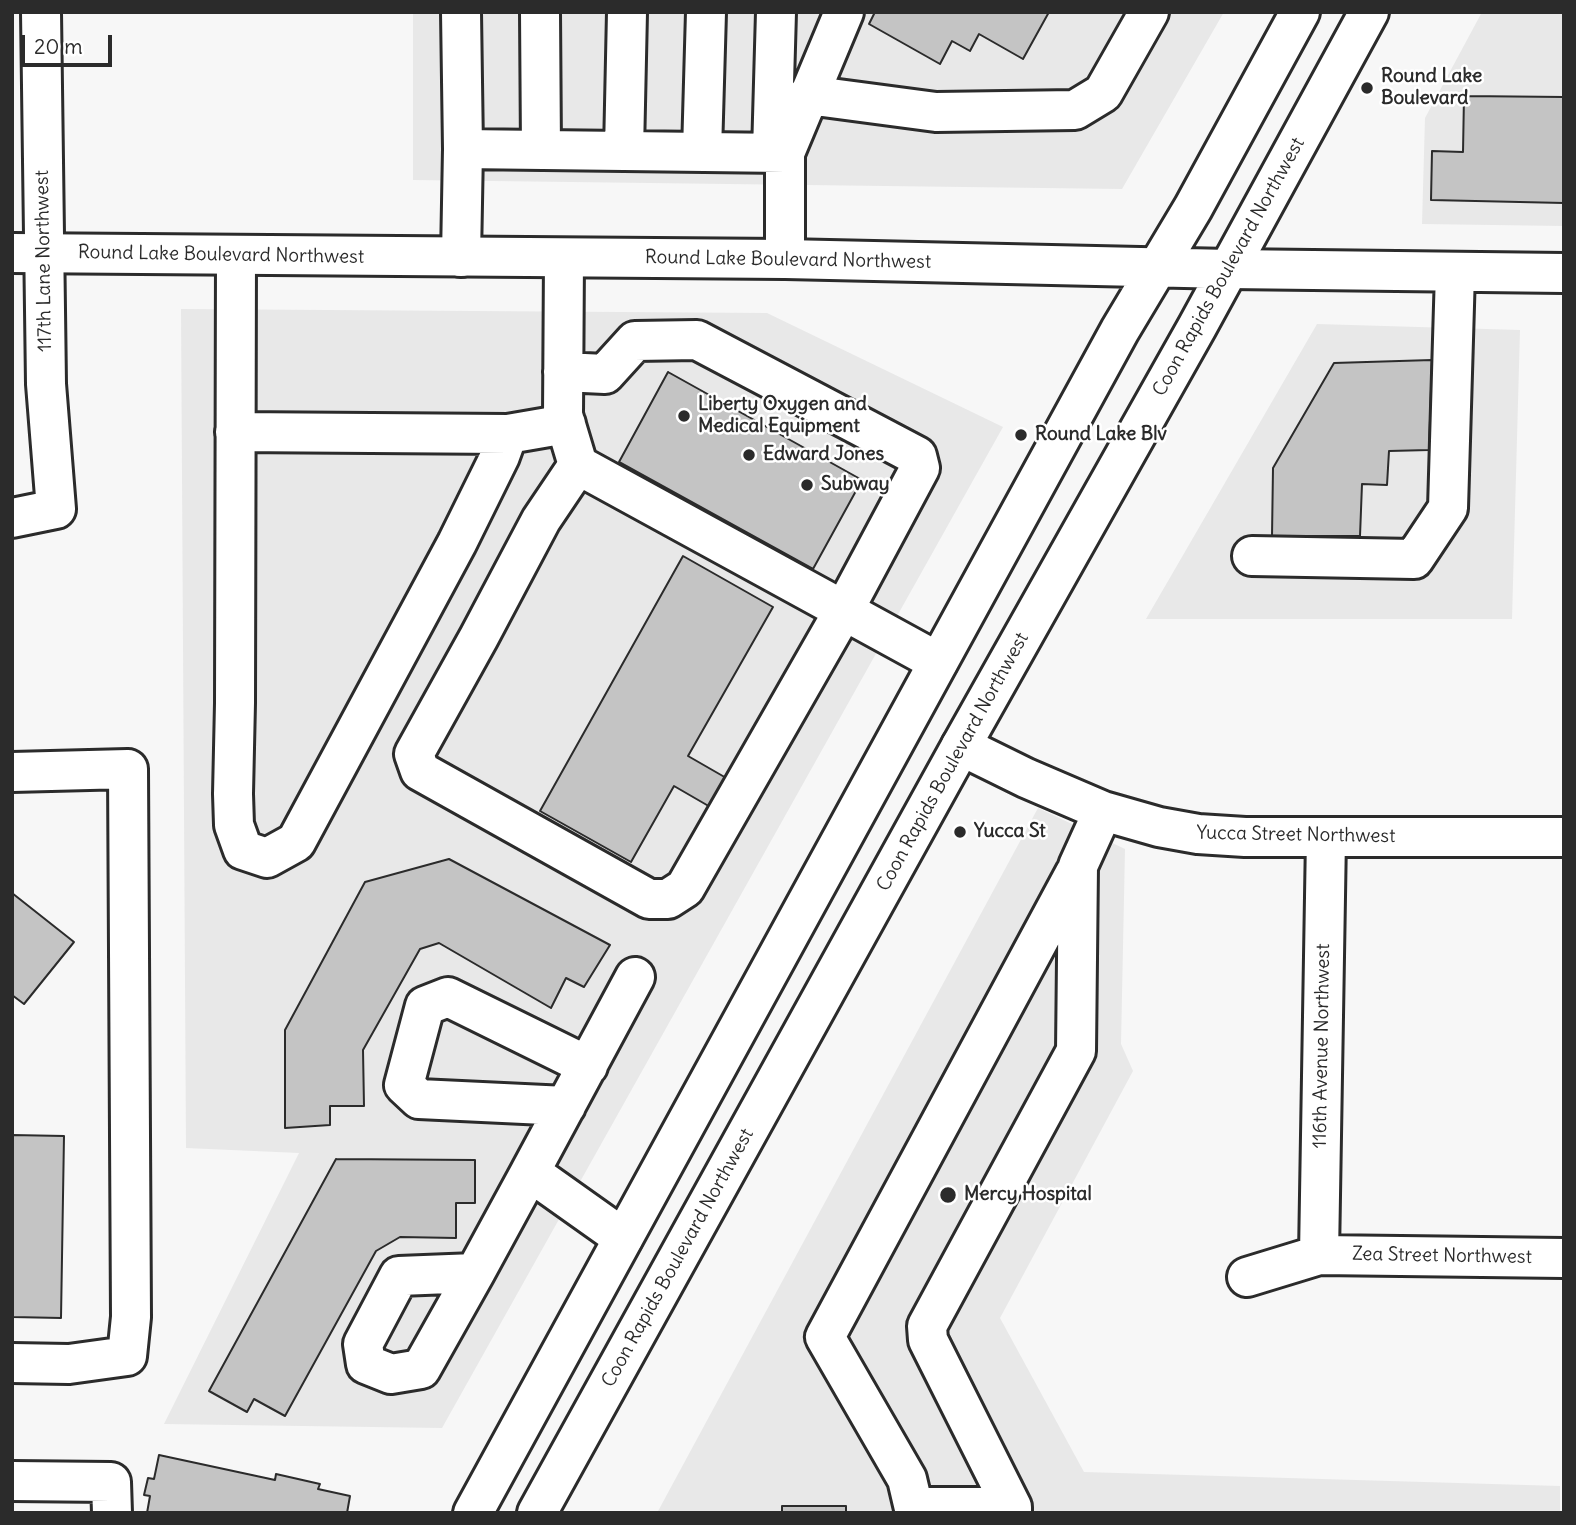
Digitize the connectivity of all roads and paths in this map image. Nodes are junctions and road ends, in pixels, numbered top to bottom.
1 (41, 12) edge
2 (461, 12) edge
3 (540, 12) edge
4 (627, 12) edge
5 (706, 12) edge
6 (776, 12) edge
7 (844, 12) edge
8 (1149, 12) edge
9 (1300, 12) edge
10 (1369, 12) edge
11 (808, 95) junction
12 (463, 149) junction
13 (541, 150) junction
14 (624, 151) junction
15 (702, 152) junction
16 (779, 153) junction
17 (28, 253) edge
18 (236, 255) junction
19 (461, 257) junction
20 (564, 258) junction
21 (785, 259) junction
22 (1156, 267) junction
23 (1229, 269) junction
24 (1455, 272) junction
25 (1564, 273) edge
26 (563, 372) junction
27 (566, 424) junction
28 (235, 432) junction
29 (508, 433) junction
30 (578, 465) junction
31 (12, 517) edge
32 (1252, 556) dead end
33 (844, 610) junction
34 (939, 662) junction
35 (961, 746) junction
36 (12, 772) edge
37 (1103, 811) junction
38 (1325, 837) junction
39 (1564, 837) edge
40 (1078, 866) junction
41 (635, 977) dead end
42 (588, 1066) junction
43 (566, 1106) junction
44 (530, 1172) junction
45 (623, 1238) junction
46 (1320, 1255) junction
47 (1564, 1258) edge
48 (475, 1273) dead end
49 (1247, 1277) dead end
50 (12, 1363) edge
51 (12, 1481) edge
52 (915, 1510) edge
53 (1012, 1510) edge
54 (113, 1513) edge
55 (473, 1513) edge
56 (537, 1513) edge

1 - 17 main road, 117th Lane Northwest
2 - 12 main road
3 - 13 main road
4 - 14 main road
5 - 15 main road
6 - 16 main road
7 - 11 main road
8 - 11 main road
9 - 22 main road
10 - 23 main road, Coon Rapids Boulevard Northwest
11 - 16 main road
12 - 13 main road
12 - 19 main road
13 - 14 main road
14 - 15 main road
15 - 16 main road
16 - 21 main road
17 - 18 main road, Round Lake Boulevard Northwest
17 - 31 main road, 117th Lane Northwest
18 - 19 main road, Round Lake Boulevard Northwest
18 - 28 main road
19 - 20 main road, Round Lake Boulevard Northwest
20 - 21 main road, Round Lake Boulevard Northwest
20 - 26 main road
21 - 22 main road, Round Lake Boulevard Northwest
22 - 23 main road, Round Lake Boulevard Northwest
22 - 34 main road
23 - 24 main road, Round Lake Boulevard Northwest
23 - 35 main road, Coon Rapids Boulevard Northwest
24 - 25 main road, Round Lake Boulevard Northwest
24 - 32 main road
26 - 27 main road
26 - 33 main road
27 - 29 main road
27 - 30 main road
28 - 29 main road
28 - 29 main road
30 - 33 main road
30 - 33 main road
33 - 34 main road
34 - 45 main road
35 - 37 main road, Yucca Street Northwest
35 - 56 main road, Coon Rapids Boulevard Northwest
36 - 50 main road
37 - 38 main road, Yucca Street Northwest
37 - 40 main road
38 - 39 main road, Yucca Street Northwest
38 - 46 main road, 116th Avenue Northwest
40 - 52 main road
40 - 53 main road
41 - 42 main road
42 - 43 main road
42 - 43 main road
43 - 44 main road
44 - 45 main road
44 - 48 main road
45 - 55 main road
46 - 47 main road, Zea Street Northwest
46 - 49 main road, Zea Street Northwest
51 - 54 main road
52 - 53 main road

